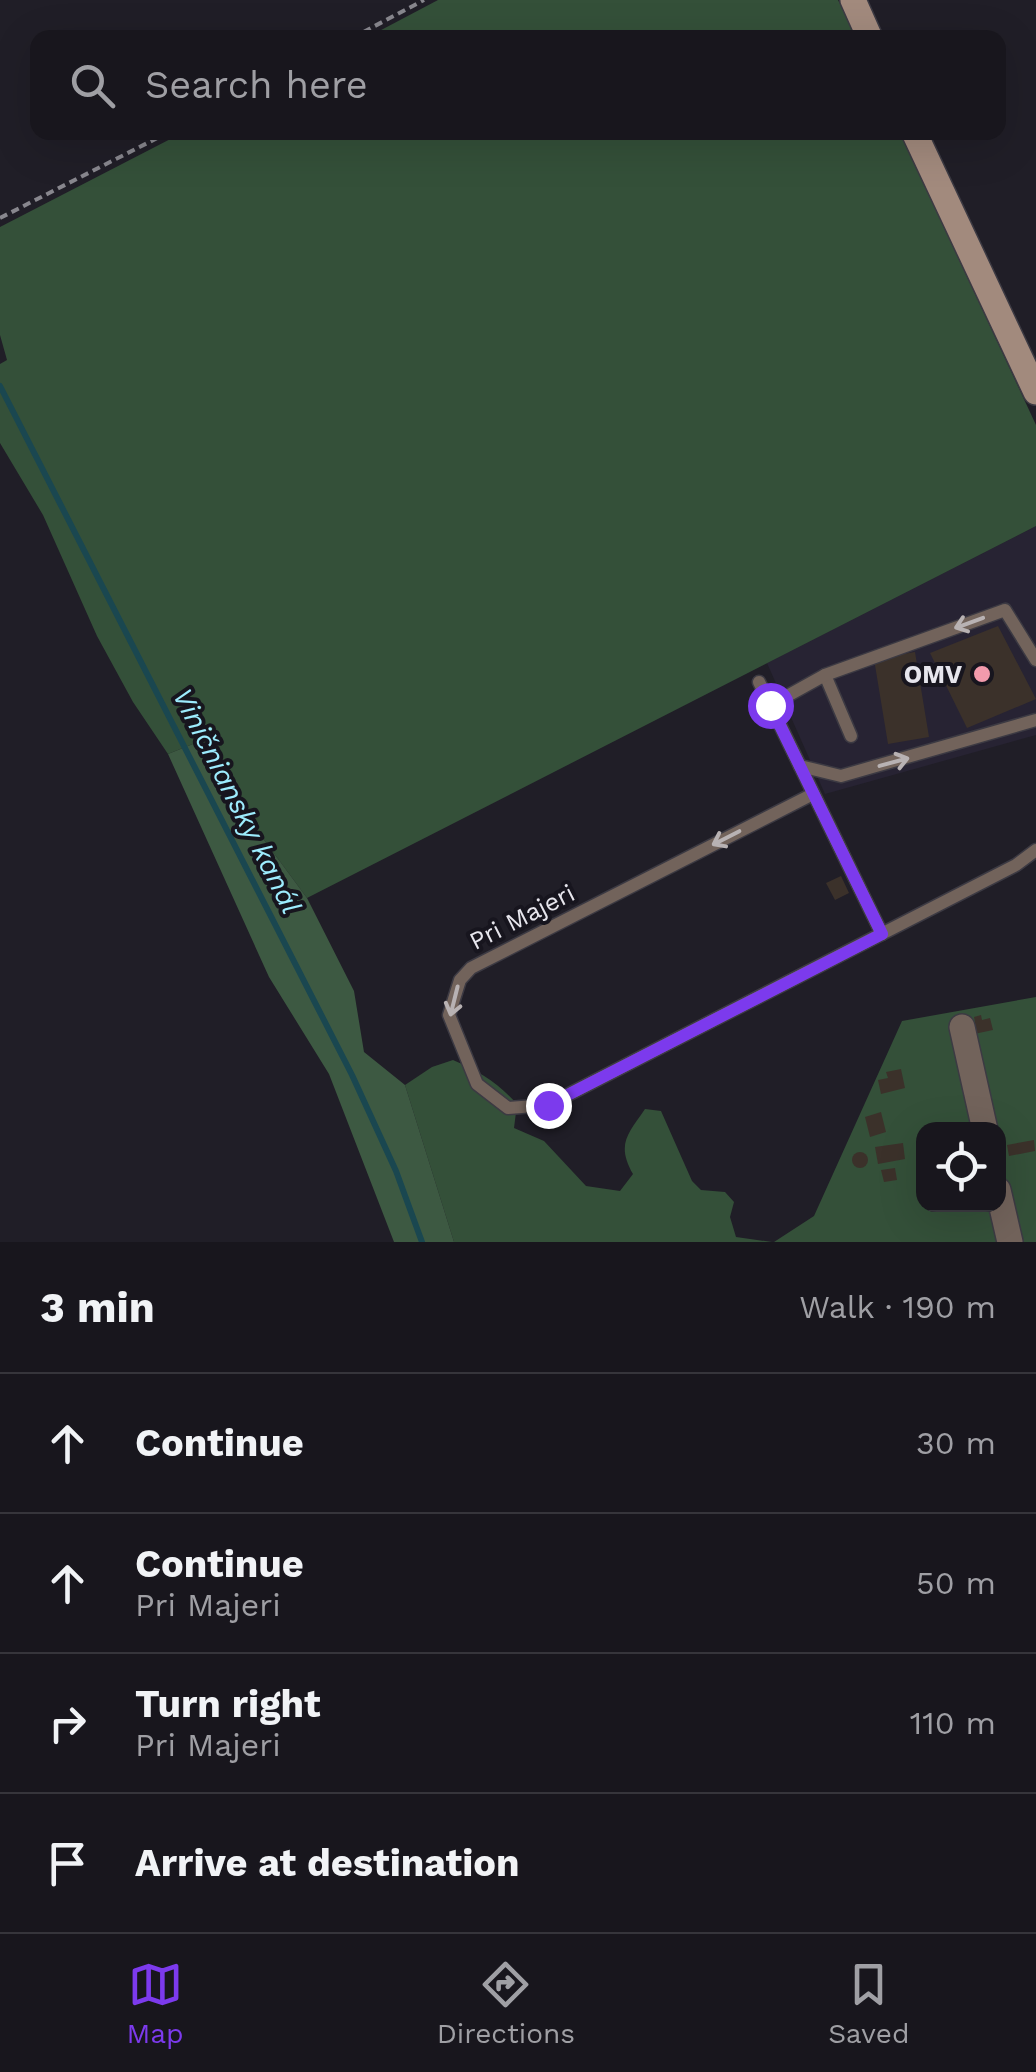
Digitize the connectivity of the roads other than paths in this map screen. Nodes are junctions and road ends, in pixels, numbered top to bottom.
1 (853, 0) edge
2 (866, 30) edge
3 (918, 140) edge
4 (1036, 392) edge
5 (1036, 660) edge
6 (825, 675) junction
7 (760, 682) dead end
8 (770, 705) junction
9 (1036, 720) edge
10 (851, 736) dead end
11 (800, 766) junction
12 (813, 794) junction
13 (1036, 850) edge
14 (882, 934) junction
15 (962, 1027) dead end
16 (983, 1122) edge
17 (1003, 1212) edge
18 (1010, 1242) edge

1 - 2 main road
3 - 4 main road
5 -> 6 lane
6 - 8 lane
6 - 10 lane
7 - 8 lane
8 - 11 lane
11 -> 9 lane
11 - 12 lane
12 - 14 lane
12 -> 14 lane, Pri Majeri
13 - 14 lane, Pri Majeri
15 - 16 street
17 - 18 street

